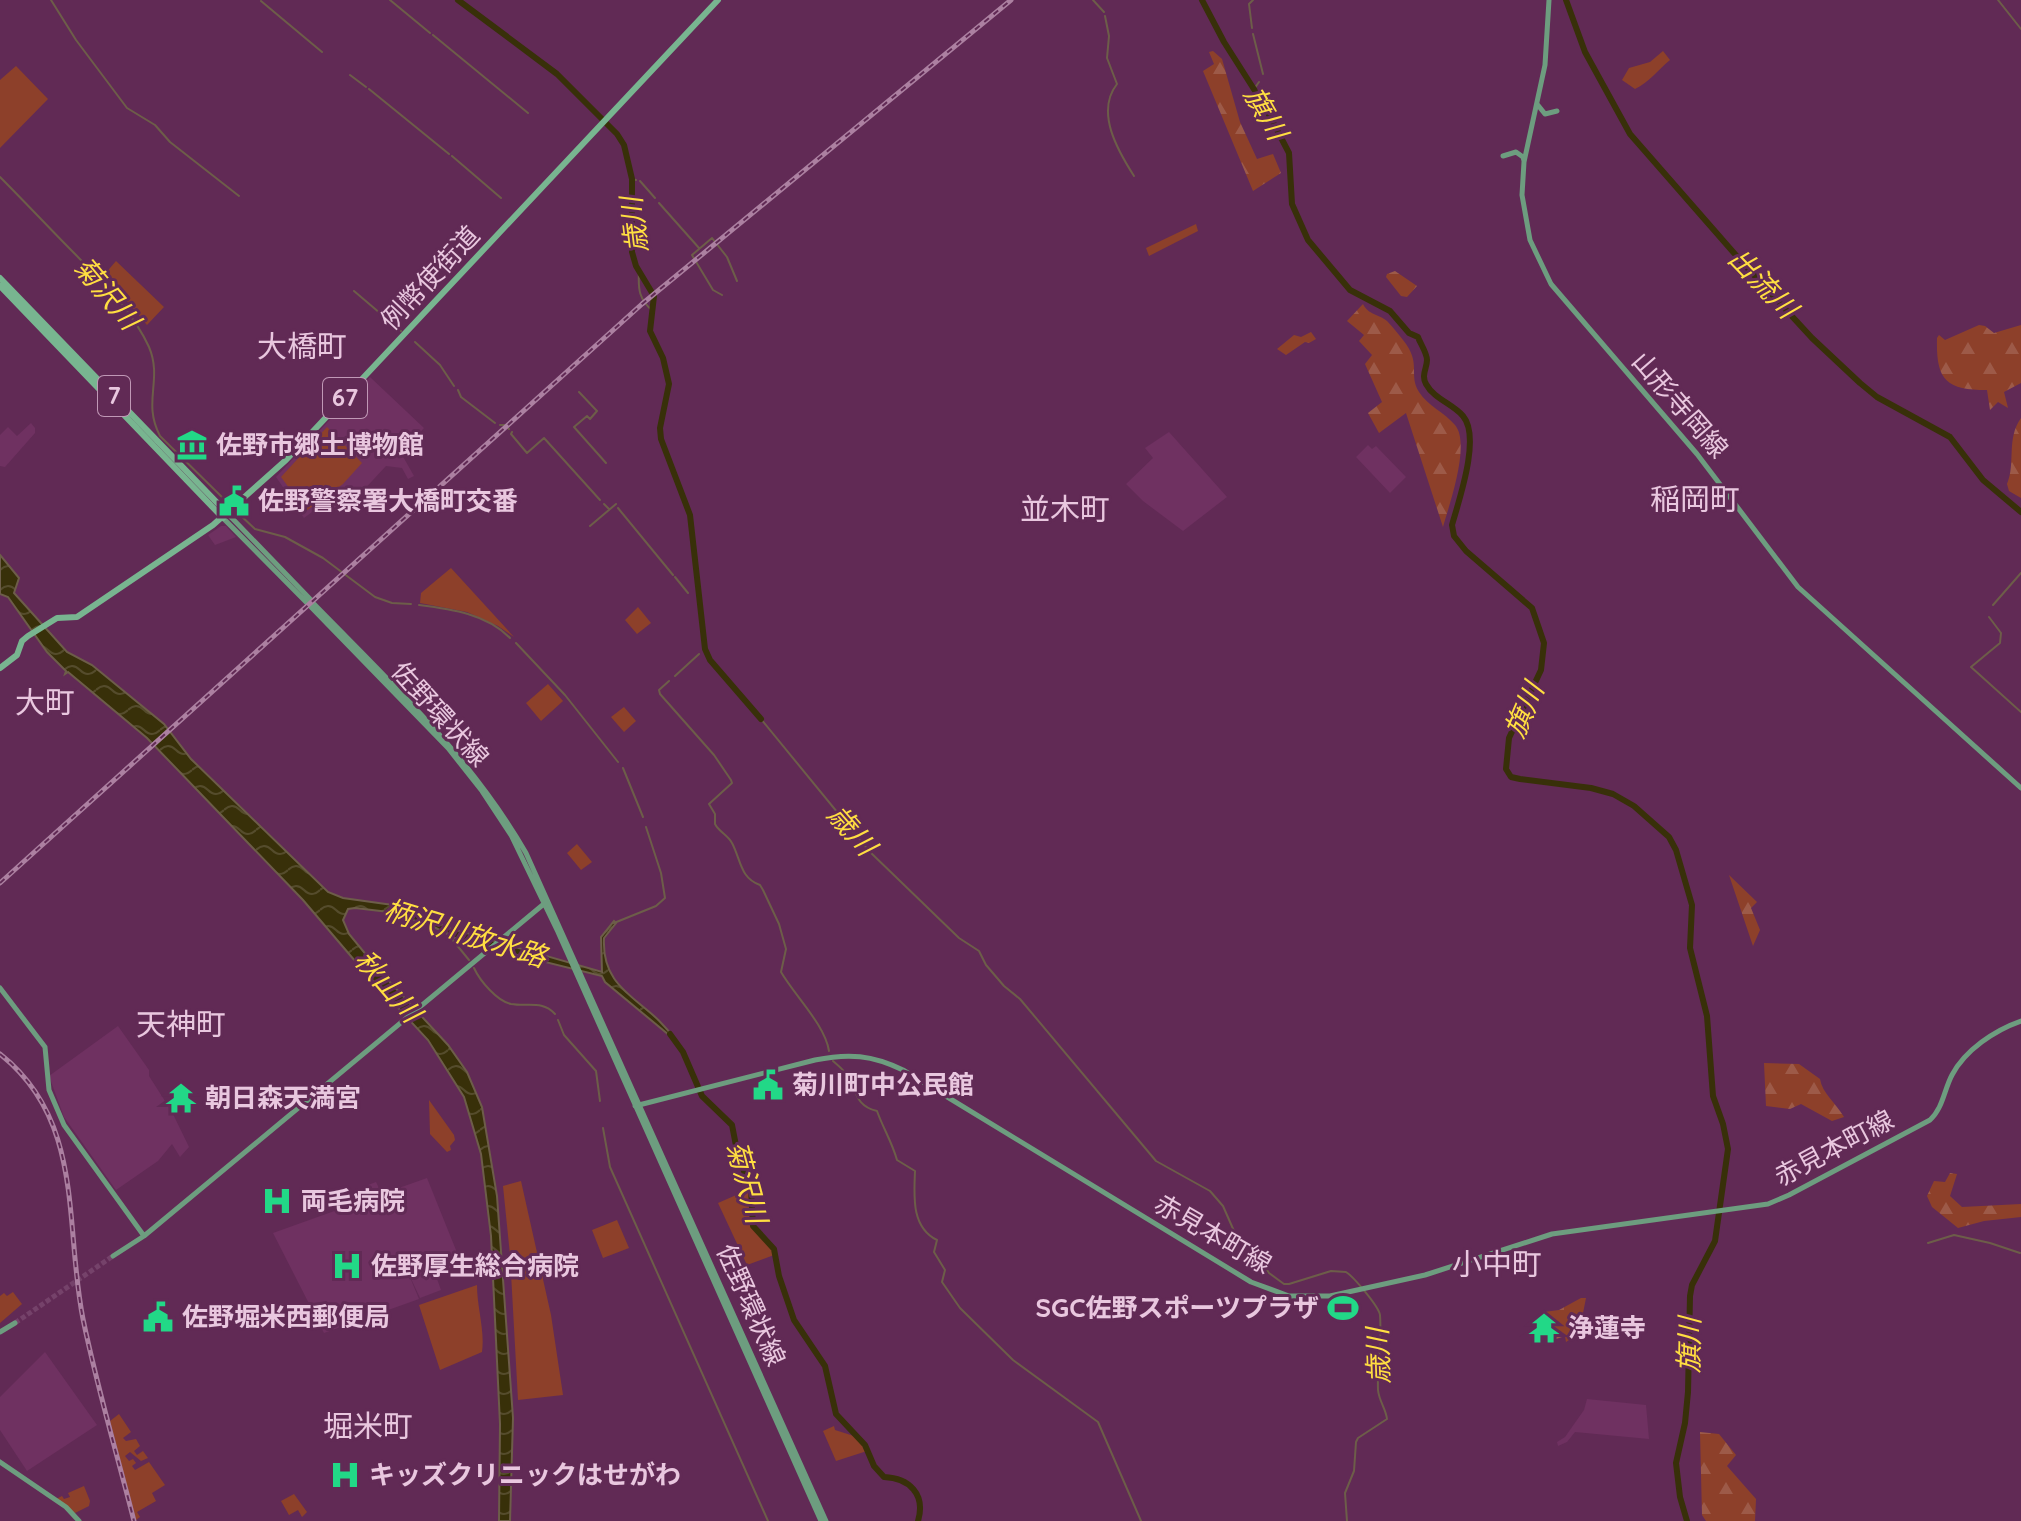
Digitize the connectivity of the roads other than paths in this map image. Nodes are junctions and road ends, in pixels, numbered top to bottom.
1 (718, 0) edge
2 (1549, 0) edge
3 (1537, 103) junction
4 (1557, 111) dead end
5 (1503, 156) dead end
6 (1524, 162) junction
7 (0, 278) edge
8 (0, 286) edge
9 (226, 516) junction
10 (0, 668) edge
11 (2021, 788) edge
12 (547, 902) junction
13 (0, 988) edge
14 (2021, 1021) edge
15 (637, 1105) junction
16 (144, 1236) junction
17 (113, 1256) tunnel mouth
18 (15, 1323) tunnel mouth
19 (0, 1332) edge
20 (0, 1462) edge
21 (79, 1521) edge
22 (824, 1521) edge

1 - 9 main road, 例幣使街道 / 67
2 - 3 main road, 山形寺岡線
3 - 4 main road
3 - 6 main road, 山形寺岡線
5 - 6 main road
6 - 11 main road, 山形寺岡線
7 - 9 main road, 7
8 - 9 main road, 7
9 - 10 main road, 例幣使街道 / 67
9 - 12 main road, 佐野環状線
12 - 15 main road
12 - 16 main road
13 - 16 main road
14 - 15 main road, 赤見本町線
15 - 22 main road, 佐野環状線
16 - 17 main road
18 - 19 main road
20 - 21 main road

